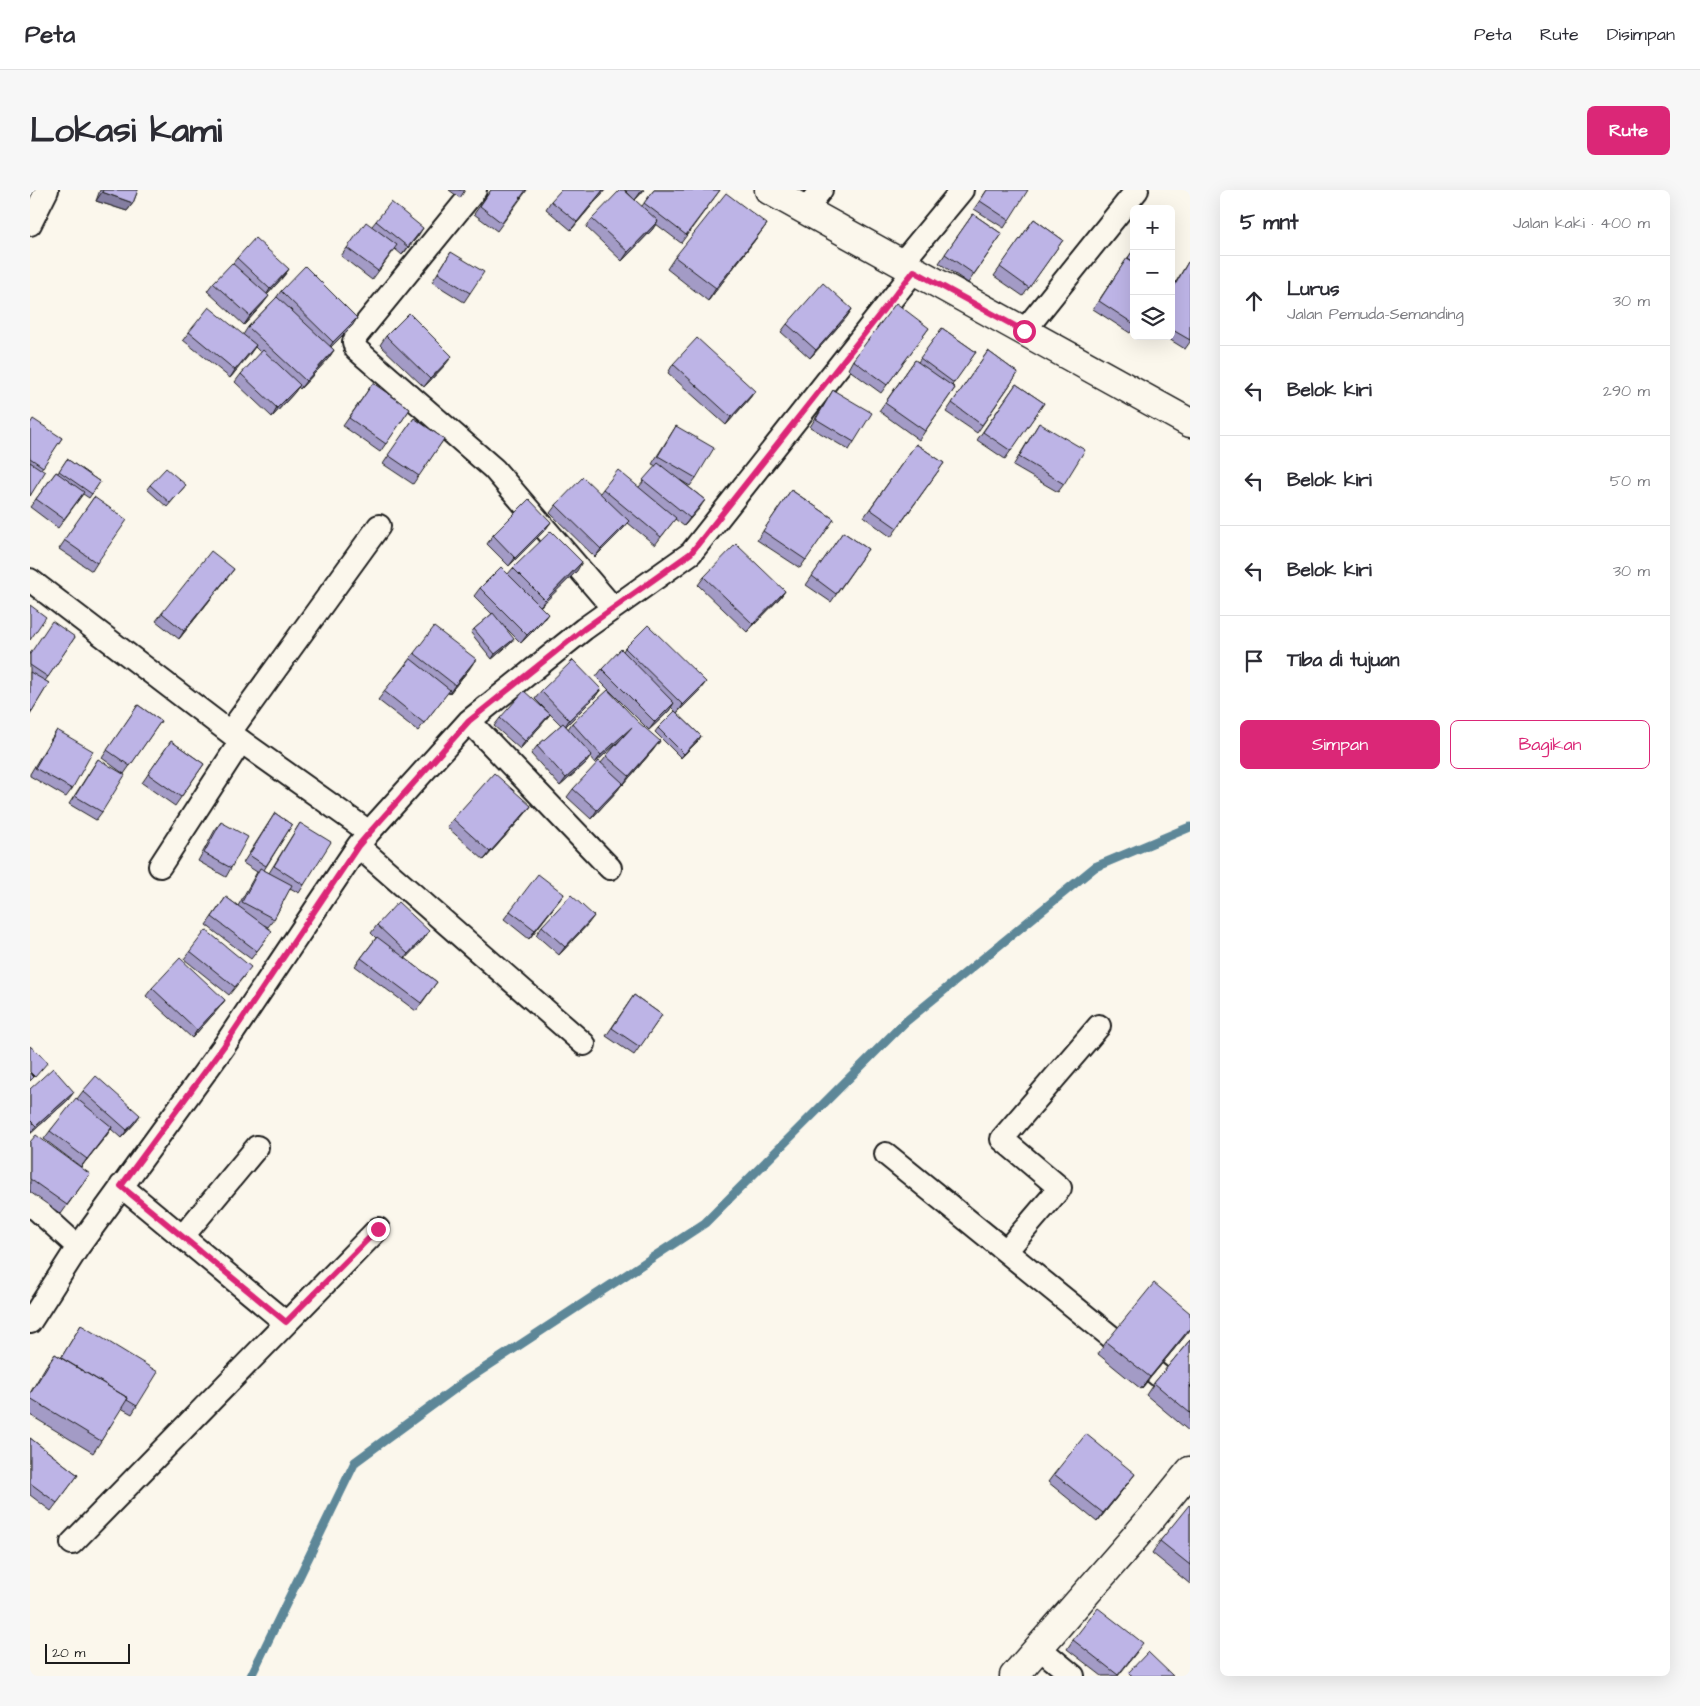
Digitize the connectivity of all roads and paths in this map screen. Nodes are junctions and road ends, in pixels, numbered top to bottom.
1 (46, 190) edge
2 (475, 190) edge
3 (769, 190) edge
4 (962, 190) edge
5 (1137, 190) edge
6 (813, 200) edge
7 (30, 224) edge
8 (907, 268) junction
9 (1024, 331) junction
10 (1190, 423) edge
11 (379, 526) dead end
12 (30, 580) edge
13 (613, 608) junction
14 (469, 721) junction
15 (235, 736) junction
16 (364, 839) junction
17 (160, 866) dead end
18 (610, 868) dead end
19 (1099, 1026) dead end
20 (584, 1044) dead end
21 (257, 1146) dead end
22 (886, 1154) dead end
23 (121, 1186) junction
24 (30, 1203) edge
25 (378, 1229) dead end
26 (183, 1236) junction
27 (78, 1247) junction
28 (1006, 1252) junction
29 (30, 1322) edge
30 (286, 1322) junction
31 (1190, 1401) edge
32 (1190, 1471) edge
33 (72, 1543) dead end
34 (1038, 1647) junction
35 (1014, 1676) edge
36 (1073, 1676) edge

1 - 7 street
2 - 13 street
3 - 6 main road
4 - 8 street
5 - 9 street
6 - 8 main road
8 - 9 main road
8 - 13 street
9 - 10 main road
11 - 15 street
12 - 15 street
13 - 14 street
14 - 16 street
14 - 18 street
15 - 16 street
15 - 17 street
16 - 20 street
16 - 23 street
19 - 28 street
21 - 26 street
22 - 28 street
23 - 26 street
23 - 27 street
24 - 27 street
25 - 30 street
26 - 30 street
27 - 29 street
28 - 31 street
30 - 33 street
32 - 34 main road
34 - 35 main road
34 - 36 street

